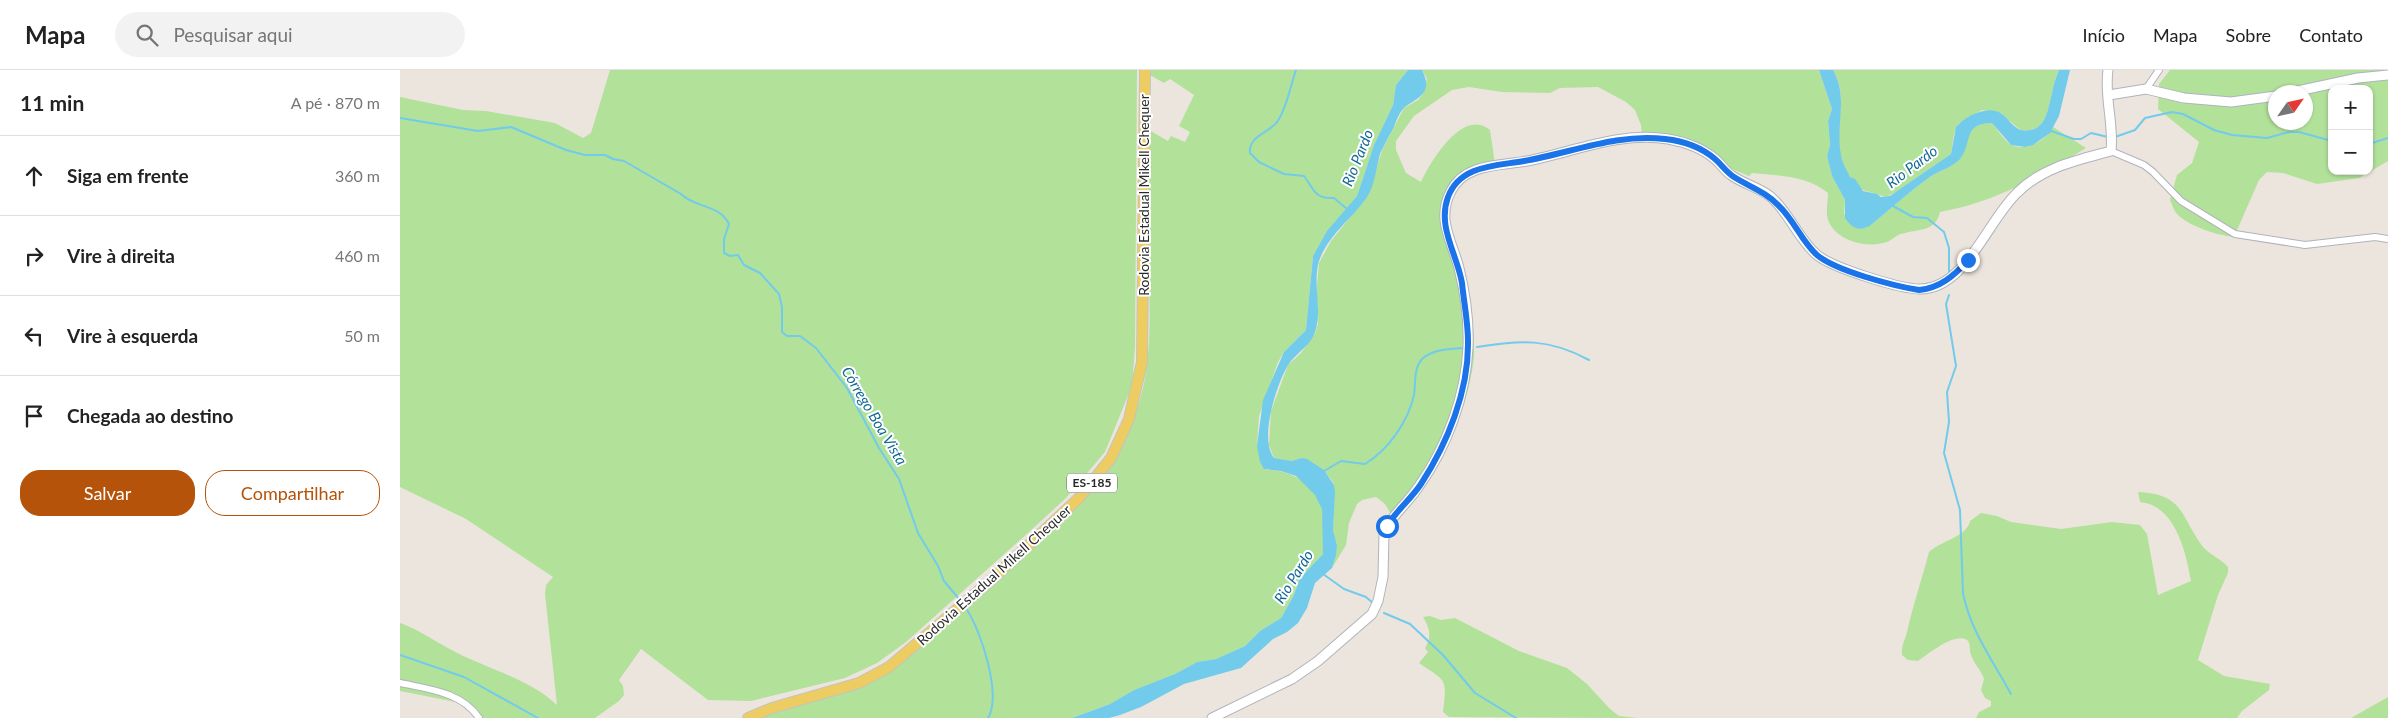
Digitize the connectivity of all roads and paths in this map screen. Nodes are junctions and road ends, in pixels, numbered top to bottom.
1 (1145, 70) edge
2 (2108, 70) edge
3 (2159, 70) edge
4 (2388, 75) edge
5 (2313, 88) edge
6 (2146, 90) junction
7 (2109, 95) junction
8 (2268, 97) edge
9 (2111, 151) junction
10 (2388, 239) edge
11 (400, 683) edge
12 (479, 718) edge
13 (748, 718) edge
14 (1212, 718) edge

1 - 13 main road, Rodovia Estadual Mikell Chequer / ES-185
2 - 7 street
3 - 6 street
4 - 5 street
6 - 7 street
6 - 8 street
7 - 9 street
9 - 10 street
9 - 14 street
11 - 12 street

